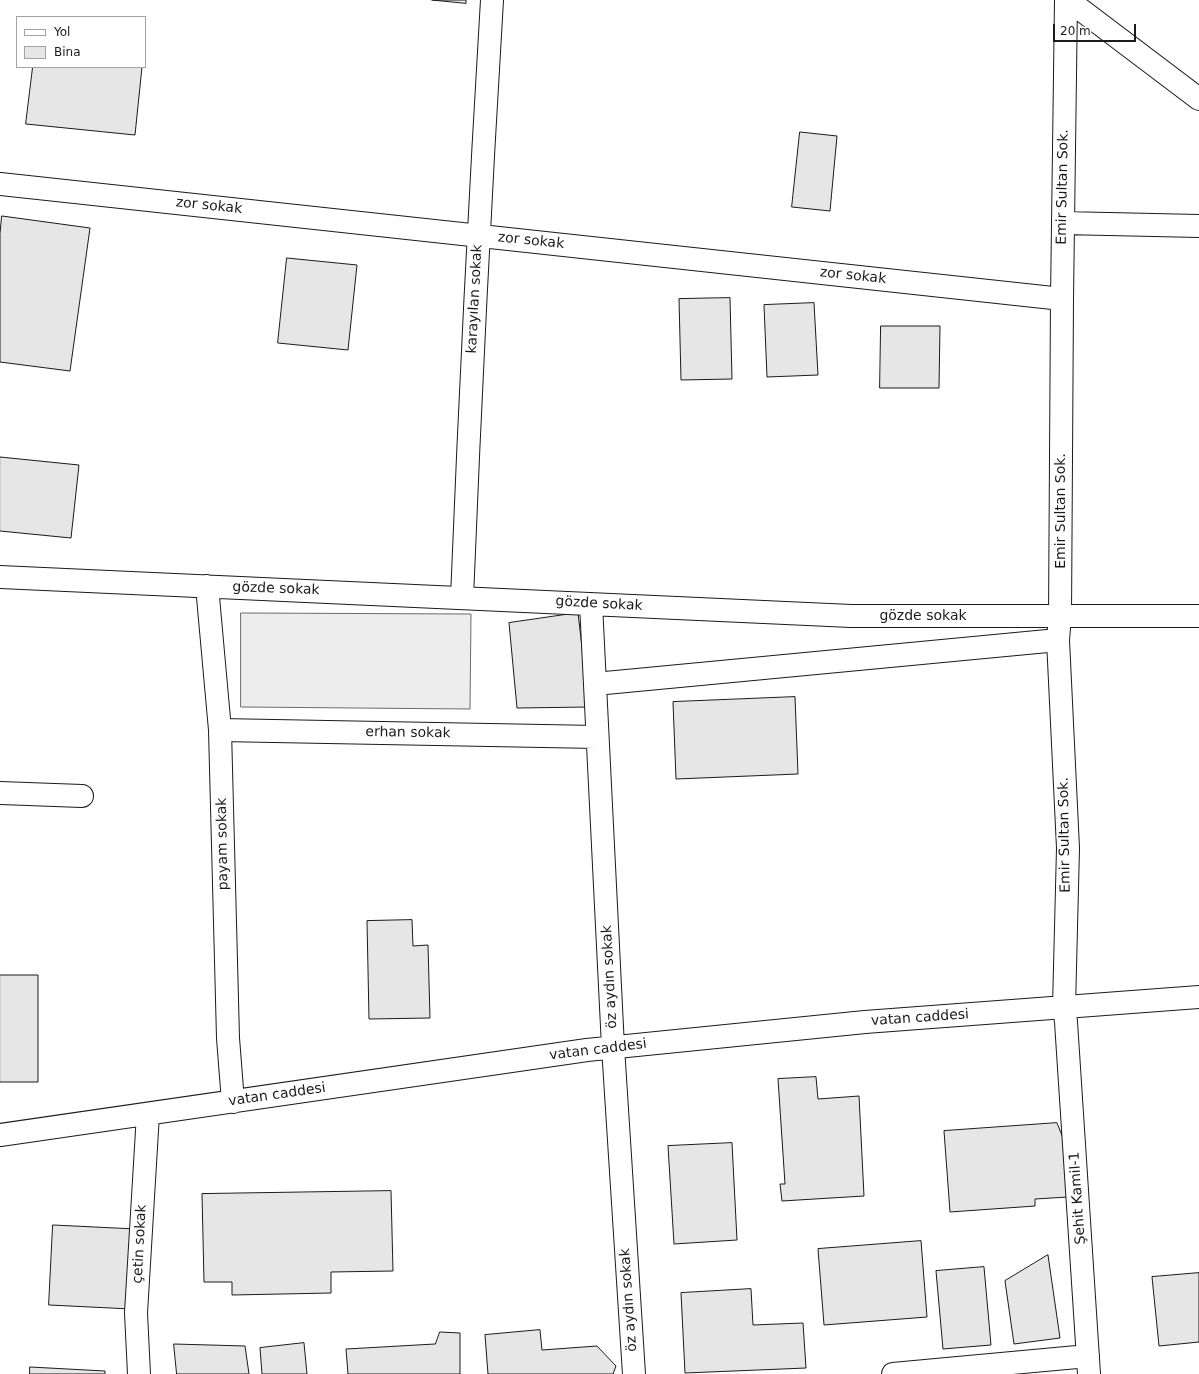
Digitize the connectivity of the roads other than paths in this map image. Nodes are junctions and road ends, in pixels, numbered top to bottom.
1 (492, 0) edge
2 (1067, 0) edge
3 (1199, 99) edge
4 (0, 184) edge
5 (1063, 223) junction
6 (1199, 226) edge
7 (478, 235) junction
8 (1062, 298) junction
9 (0, 577) edge
10 (207, 586) junction
11 (462, 598) junction
12 (591, 604) junction
13 (1060, 616) junction
14 (1199, 616) edge
15 (1058, 640) junction
16 (595, 684) junction
17 (220, 730) junction
18 (597, 737) junction
19 (0, 793) edge
20 (82, 796) dead end
21 (1199, 997) edge
22 (1065, 1014) junction
23 (613, 1047) junction
24 (233, 1102) junction
25 (148, 1114) junction
26 (0, 1136) edge
27 (1089, 1365) edge
28 (139, 1374) edge
29 (634, 1374) edge
30 (893, 1374) edge

1 - 7 street, karayılan sokak
2 - 3 street
2 - 5 street, Emir Sultan Sok.
4 - 7 street, zor sokak
5 - 6 street
5 - 8 street, Emir Sultan Sok.
7 - 8 street, zor sokak
7 - 11 street, karayılan sokak
8 - 13 street, Emir Sultan Sok.
9 - 10 street, gözde sokak
10 - 11 street, gözde sokak
10 - 17 street, payam sokak
11 - 12 street, gözde sokak
12 - 13 street, gözde sokak
12 - 16 street, öz aydın sokak
13 - 14 street, gözde sokak
13 - 15 street, Emir Sultan Sok.
15 - 16 street
15 - 22 street, Emir Sultan Sok.
16 - 18 street, öz aydın sokak
17 - 18 street, erhan sokak
17 - 24 street, payam sokak
18 - 23 street, öz aydın sokak
19 - 20 street
21 - 22 street, vatan caddesi
22 - 23 street, vatan caddesi
22 - 27 street, Şehit Kamil-1
23 - 24 street, vatan caddesi
23 - 29 street, öz aydın sokak
24 - 25 street, vatan caddesi
25 - 26 street, vatan caddesi
25 - 28 street, çetin sokak
27 - 30 street

